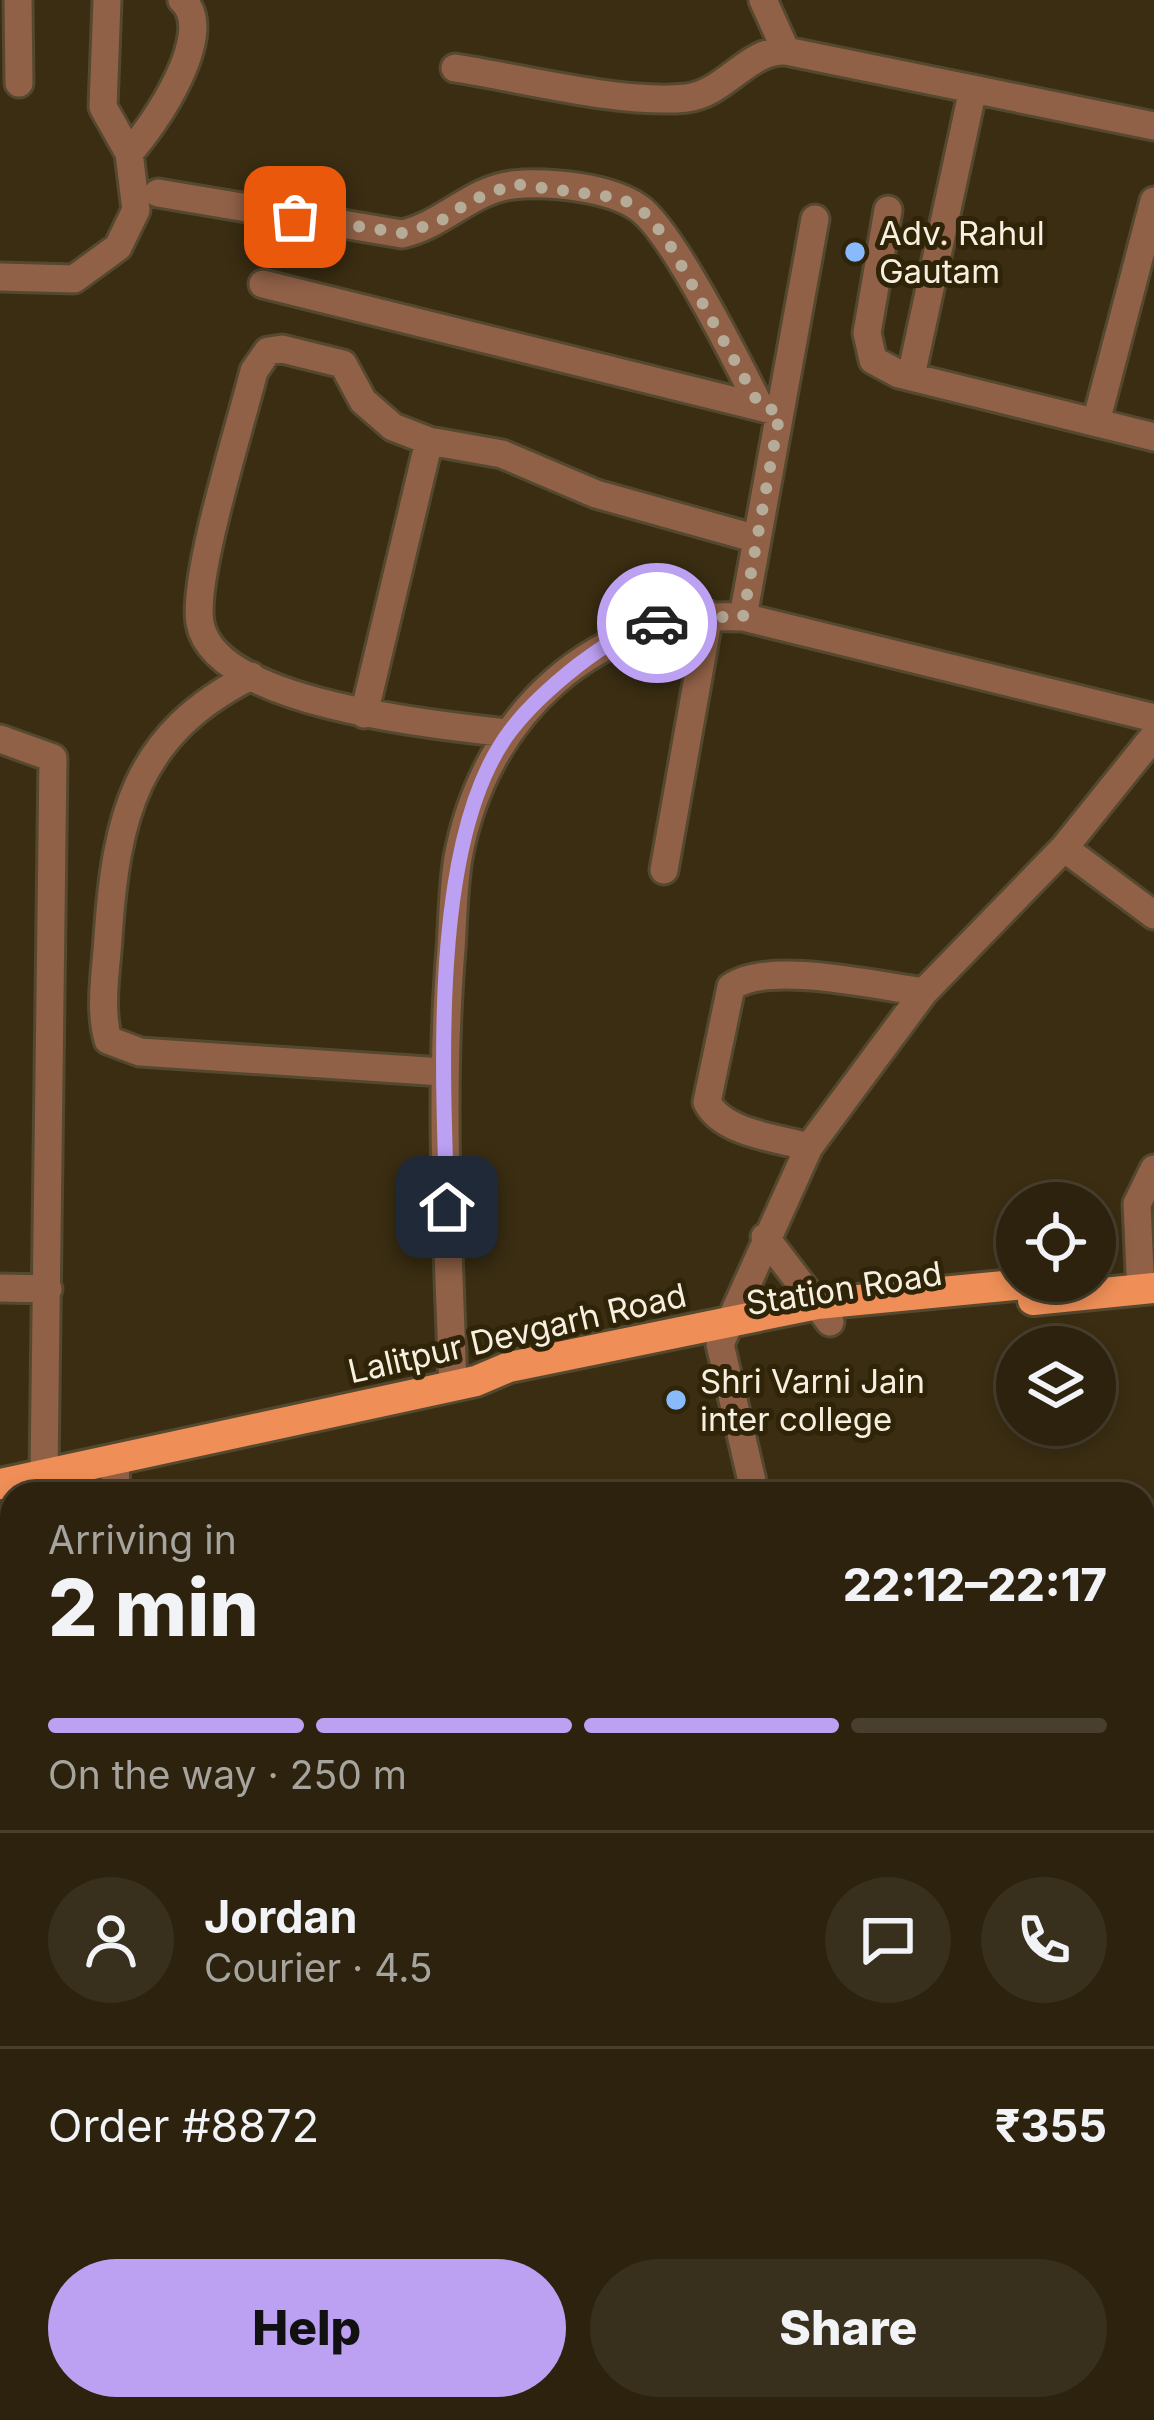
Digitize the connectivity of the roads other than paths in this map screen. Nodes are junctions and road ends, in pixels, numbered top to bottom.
1 (18, 0) edge
2 (107, 0) edge
3 (182, 0) edge
4 (763, 0) edge
5 (786, 51) junction
6 (455, 68) dead end
7 (19, 83) dead end
8 (973, 89) junction
9 (1154, 126) edge
10 (129, 153) junction
11 (158, 193) dead end
12 (1154, 201) edge
13 (888, 210) dead end
14 (814, 219) dead end
15 (0, 277) edge
16 (263, 284) dead end
17 (911, 376) junction
18 (770, 409) junction
19 (1096, 422) junction
20 (1154, 437) edge
21 (429, 441) junction
22 (757, 539) junction
23 (709, 615) junction
24 (743, 617) junction
25 (251, 676) junction
26 (364, 713) junction
27 (1154, 718) edge
28 (508, 733) junction
29 (1154, 736) edge
30 (0, 739) edge
31 (1064, 848) junction
32 (664, 870) dead end
33 (1154, 915) edge
34 (924, 992) junction
35 (443, 1072) junction
36 (809, 1147) junction
37 (1154, 1169) edge
38 (765, 1237) junction
39 (1116, 1277) edge
40 (1149, 1277) edge
41 (0, 1288) edge
42 (48, 1289) junction
43 (996, 1289) edge
44 (823, 1313) junction
45 (725, 1333) junction
46 (465, 1384) junction
47 (116, 1458) junction
48 (44, 1474) junction
49 (9, 1482) edge
50 (115, 1482) edge
51 (751, 1482) edge

1 - 7 street
2 - 10 street
3 - 10 street
4 - 5 street
5 - 6 street
5 - 8 street
8 - 9 street
8 - 17 street
10 - 15 street
11 - 18 street
12 - 19 street
13 - 17 street
14 - 18 street
16 - 18 street
17 - 19 street
18 - 22 street
19 - 20 street
21 - 22 street
21 - 25 street
21 - 26 street
22 - 24 street
23 - 24 street
23 - 28 street
23 - 32 street
24 - 27 street
25 - 26 street
25 - 35 street
26 - 28 street
28 - 35 street
29 - 31 street
30 - 42 street
31 - 33 street
31 - 34 street
34 - 36 street
34 - 36 street
35 - 46 street
36 - 38 street
37 - 40 street
38 - 44 street
38 - 45 street
39 - 40 main road
40 - 44 main road, Station Road
41 - 42 street
42 - 48 street
43 - 44 main road, Lalitpur Devgarh Road
44 - 45 main road, Lalitpur Devgarh Road
45 - 46 main road, Lalitpur Devgarh Road
45 - 51 street
46 - 47 main road, Lalitpur Devgarh Road
47 - 48 main road, Lalitpur Devgarh Road
47 - 50 street
48 - 49 main road, Lalitpur Devgarh Road

